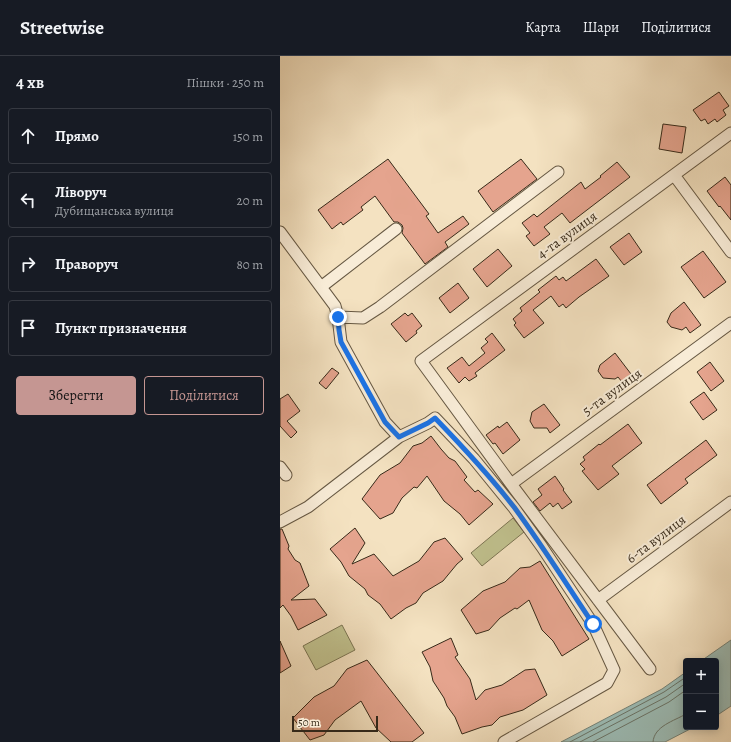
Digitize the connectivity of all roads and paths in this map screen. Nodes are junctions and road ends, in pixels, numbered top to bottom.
1 (731, 133) edge
2 (558, 172) dead end
3 (674, 175) junction
4 (396, 229) dead end
5 (280, 232) edge
6 (731, 252) edge
7 (320, 287) junction
8 (338, 317) junction
9 (731, 323) edge
10 (399, 437) junction
11 (511, 484) junction
12 (731, 502) edge
13 (280, 522) edge
14 (598, 600) junction
15 (650, 669) dead end
16 (504, 742) edge

1 - 3 street, 4-та вулиця
2 - 8 street
3 - 6 street
3 - 11 street, 4-та вулиця
4 - 7 street
5 - 7 street
7 - 8 street
8 - 10 street
9 - 11 street, 5-та вулиця
10 - 13 street
10 - 16 street
11 - 14 street
12 - 14 street, 6-та вулиця
14 - 15 street

